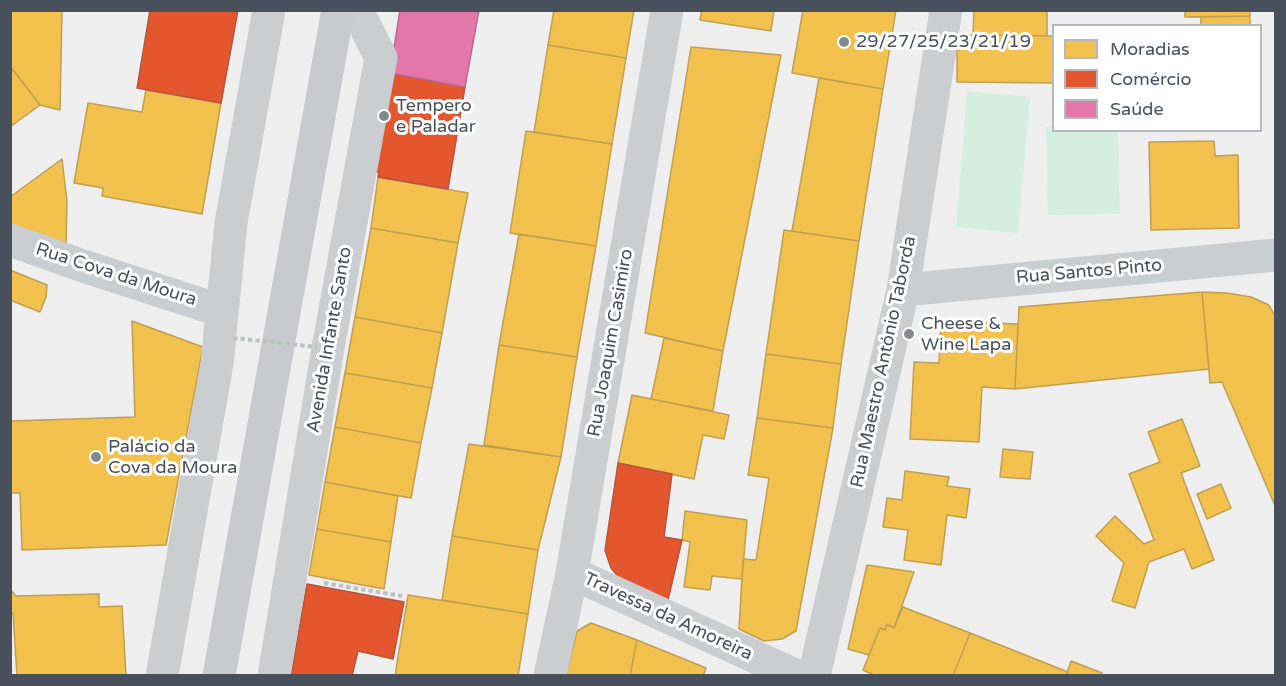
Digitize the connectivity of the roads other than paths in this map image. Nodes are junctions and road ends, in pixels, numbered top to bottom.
1 (269, 10) edge
2 (338, 10) edge
3 (357, 10) edge
4 (667, 10) edge
5 (946, 10) edge
6 (10, 240) edge
7 (1275, 255) edge
8 (903, 290) junction
9 (227, 324) junction
10 (572, 573) junction
11 (162, 675) edge
12 (219, 675) edge
13 (274, 675) edge
14 (550, 675) edge
15 (797, 675) edge
16 (814, 675) edge

1 - 9 street
2 - 12 main road
3 - 13 street, Avenida Infante Santo
4 - 10 street, Rua Joaquim Casimiro
5 - 8 street, Rua Maestro António Taborda
6 - 9 street, Rua Cova da Moura
7 - 8 street, Rua Santos Pinto
8 - 16 street, Rua Maestro António Taborda
9 - 11 street
10 - 14 street, Rua Joaquim Casimiro
10 - 15 street, Travessa da Amoreira

